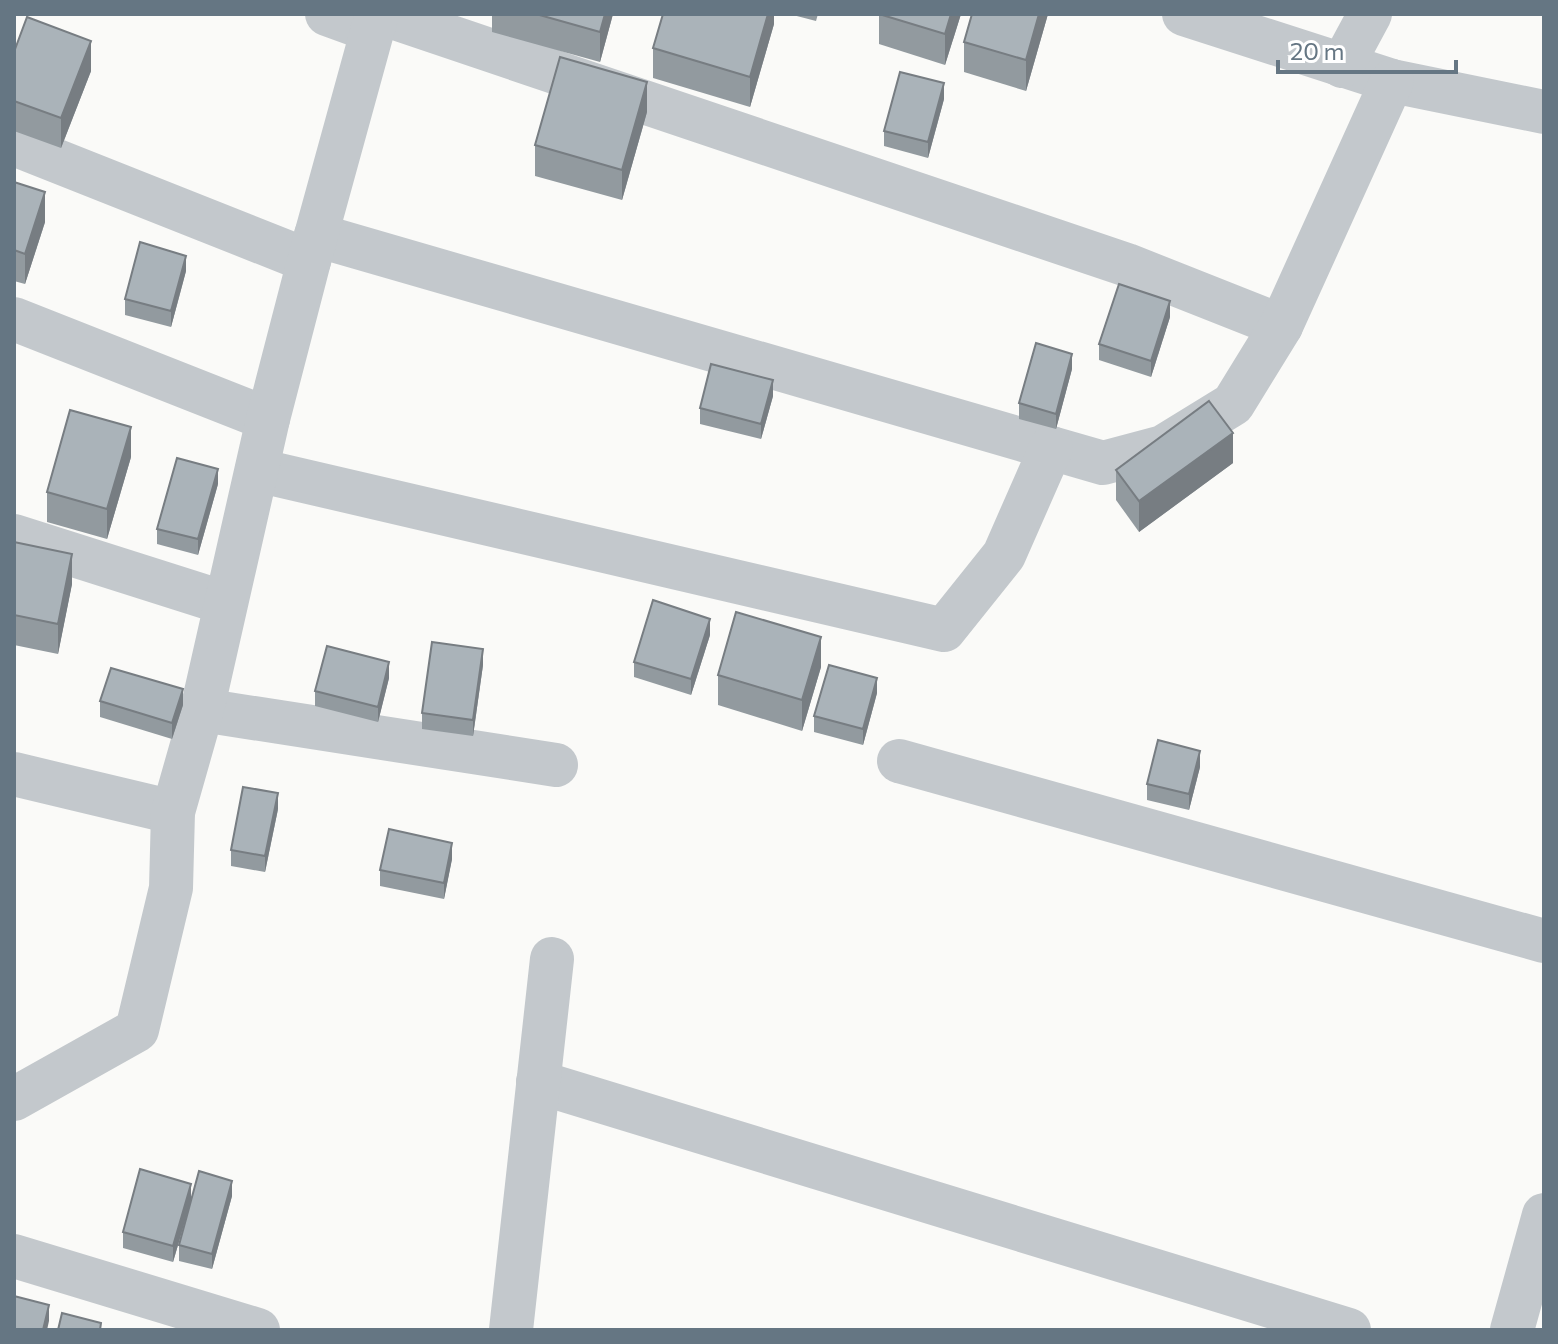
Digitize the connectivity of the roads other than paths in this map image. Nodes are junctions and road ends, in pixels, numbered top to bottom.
1 (327, 14) edge
2 (1184, 14) edge
3 (1370, 14) edge
4 (377, 19) edge
5 (1342, 66) junction
6 (1392, 81) junction
7 (1542, 105) edge
8 (14, 144) edge
9 (312, 248) junction
10 (14, 319) edge
11 (1281, 326) junction
12 (268, 419) junction
13 (1051, 448) junction
14 (257, 470) junction
15 (14, 536) edge
16 (225, 603) junction
17 (202, 710) junction
18 (899, 761) dead end
19 (556, 765) dead end
20 (14, 774) edge
21 (173, 812) junction
22 (1544, 941) edge
23 (552, 959) dead end
24 (538, 1082) junction
25 (14, 1099) edge
26 (1544, 1215) edge
27 (14, 1256) edge
28 (258, 1330) edge
29 (511, 1330) edge
30 (1349, 1330) edge
31 (1512, 1330) edge

1 - 4 street
2 - 5 street
3 - 5 street
4 - 9 street
4 - 11 street
5 - 6 street
6 - 7 street
6 - 11 street
8 - 9 street
9 - 12 street
9 - 13 street
10 - 12 street
11 - 13 street
12 - 14 street
13 - 14 street
14 - 16 street
15 - 16 street
16 - 17 street
17 - 19 street
17 - 21 street
18 - 22 street
20 - 21 street
21 - 25 street
23 - 24 street
24 - 29 street
24 - 30 street
26 - 31 street
27 - 28 street

